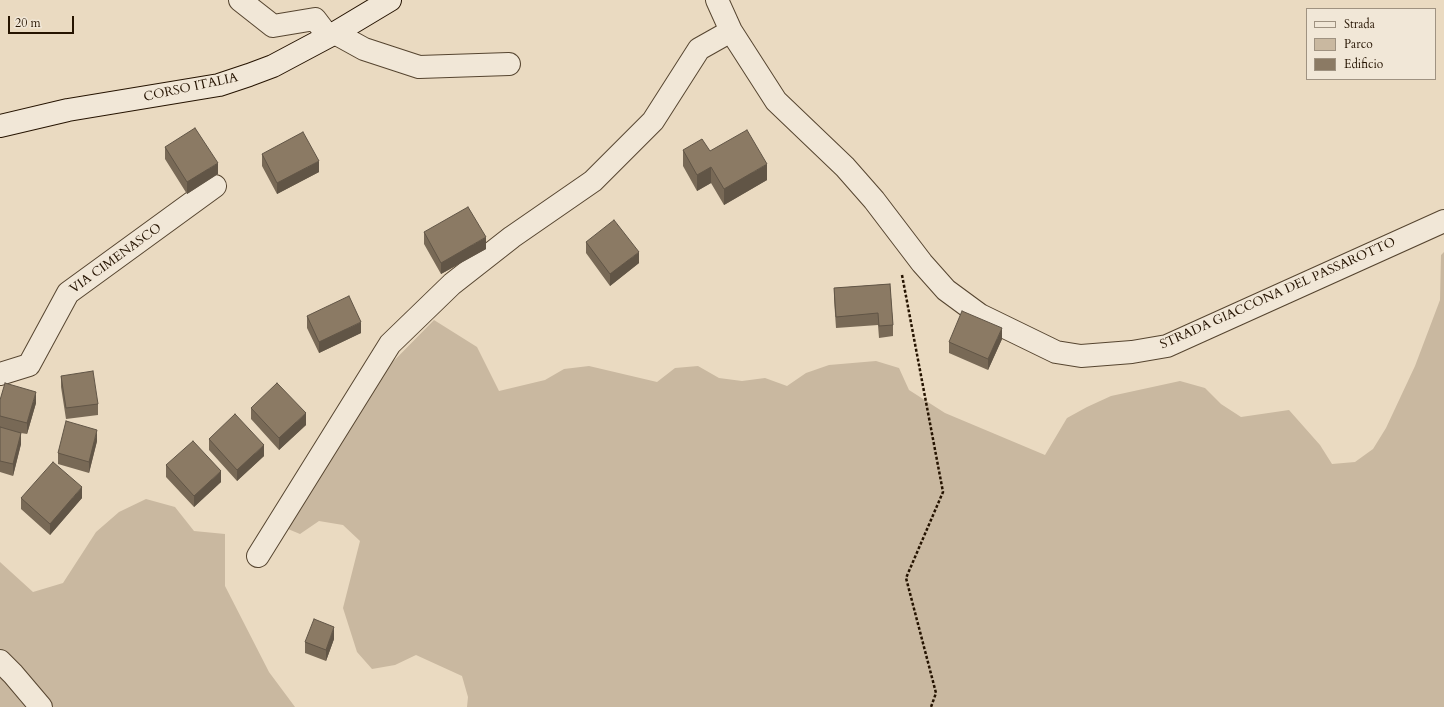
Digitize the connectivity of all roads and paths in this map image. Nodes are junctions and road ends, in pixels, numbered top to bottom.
1 (240, 0) edge
2 (390, 0) edge
3 (717, 0) edge
4 (731, 32) junction
5 (332, 35) junction
6 (509, 64) dead end
7 (0, 126) edge
8 (215, 186) dead end
9 (1444, 221) edge
10 (901, 271) dead end
11 (0, 374) edge
12 (258, 556) dead end
13 (0, 661) edge
14 (41, 707) edge
15 (931, 707) edge

1 - 5 street
2 - 5 street, CORSO ITALIA
3 - 4 street, STRADA GIACCONA DEL PASSAROTTO
4 - 9 street, STRADA GIACCONA DEL PASSAROTTO
4 - 12 street
5 - 6 street
5 - 7 street, CORSO ITALIA
8 - 11 street, VIA CIMENASCO
10 - 15 path
13 - 14 street

